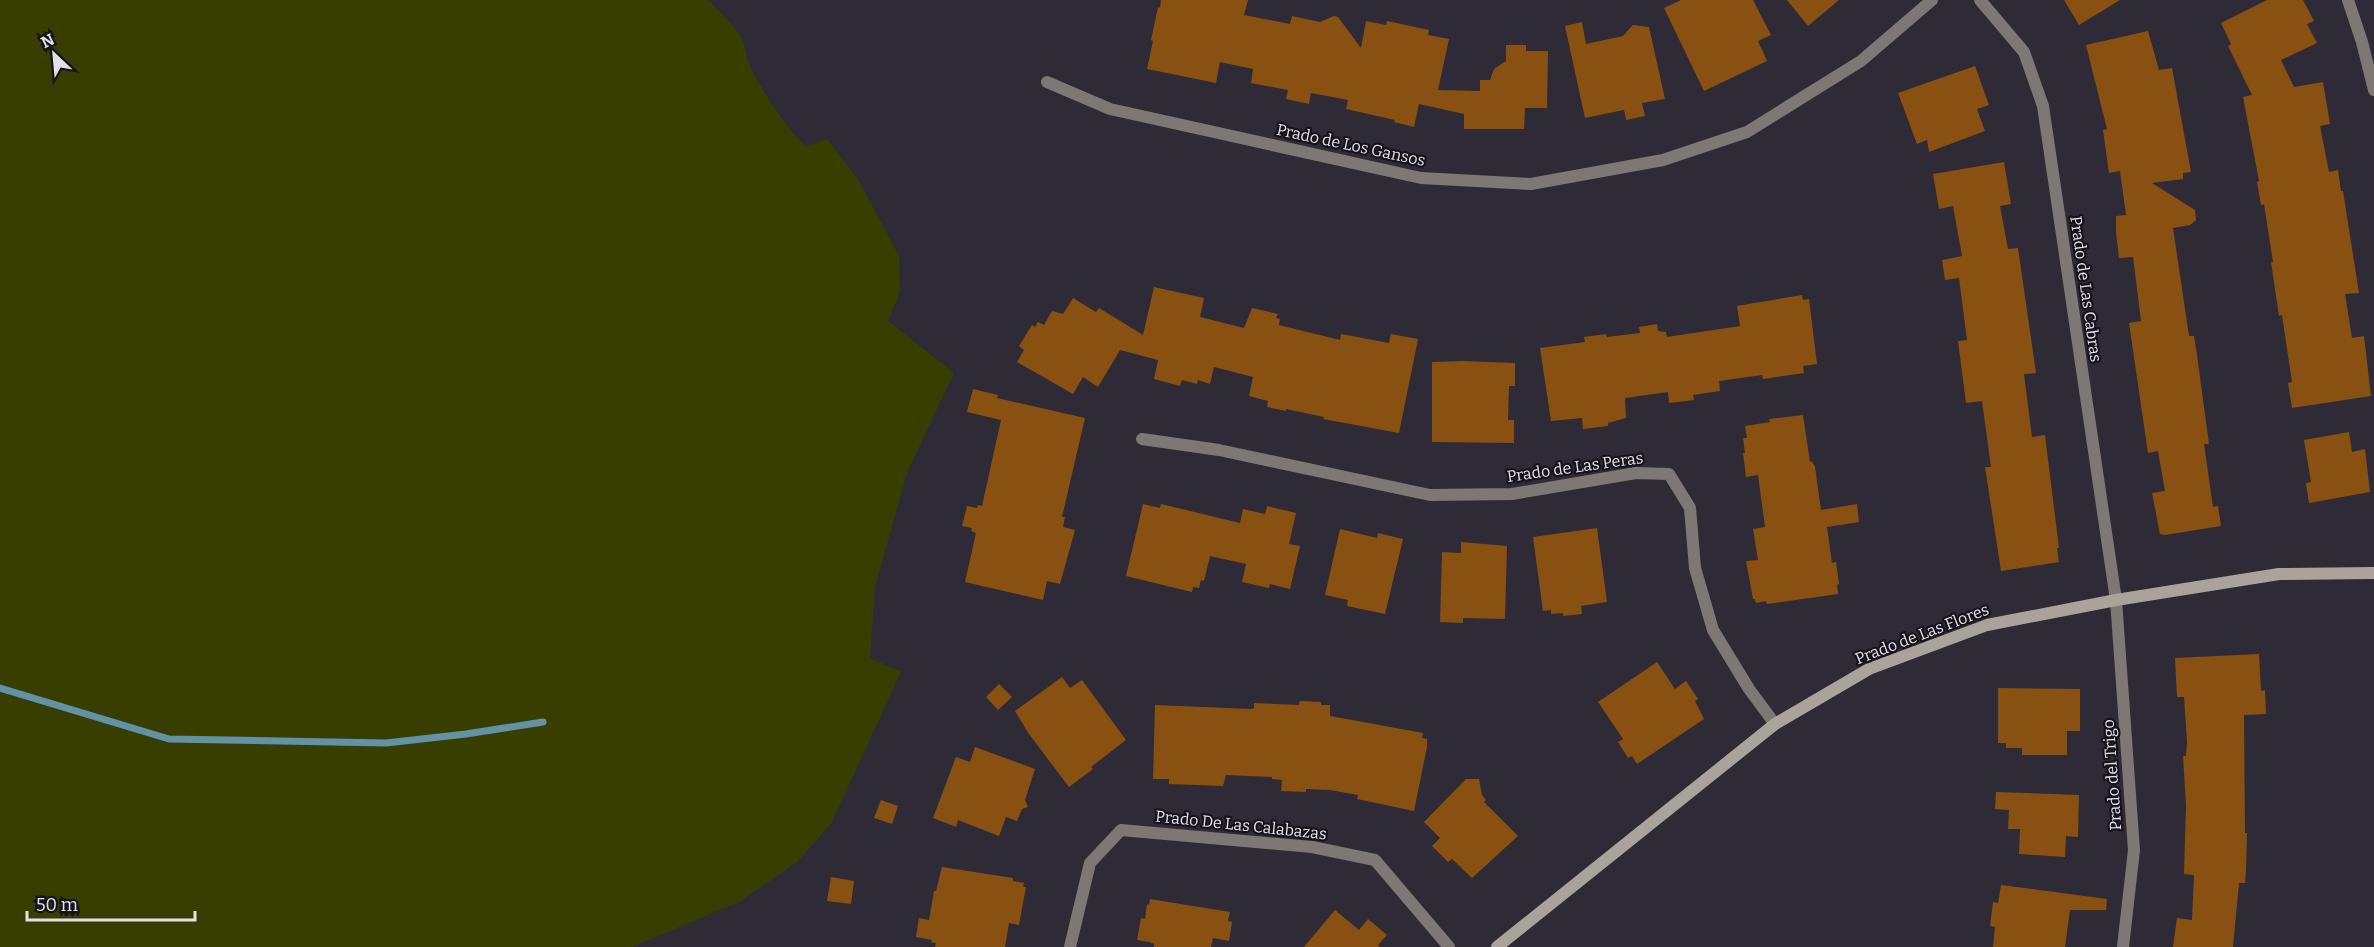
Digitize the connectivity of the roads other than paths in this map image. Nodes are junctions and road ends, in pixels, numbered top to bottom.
1 (1932, 0) edge
2 (1980, 0) edge
3 (2348, 0) edge
4 (1047, 82) dead end
5 (2374, 90) edge
6 (1142, 439) dead end
7 (2374, 573) edge
8 (2116, 600) junction
9 (1775, 724) junction
10 (1070, 947) edge
11 (1449, 947) edge
12 (1497, 947) edge
13 (2123, 947) edge

1 - 4 street, Prado de Los Gansos
2 - 8 street, Prado de Las Cabras
3 - 5 street
6 - 9 street, Prado de Las Peras
7 - 8 street, Prado de Las Flores
8 - 9 street, Prado de Las Flores
8 - 13 street, Prado del Trigo
9 - 12 street, Prado de Las Flores
10 - 11 street, Prado De Las Calabazas

